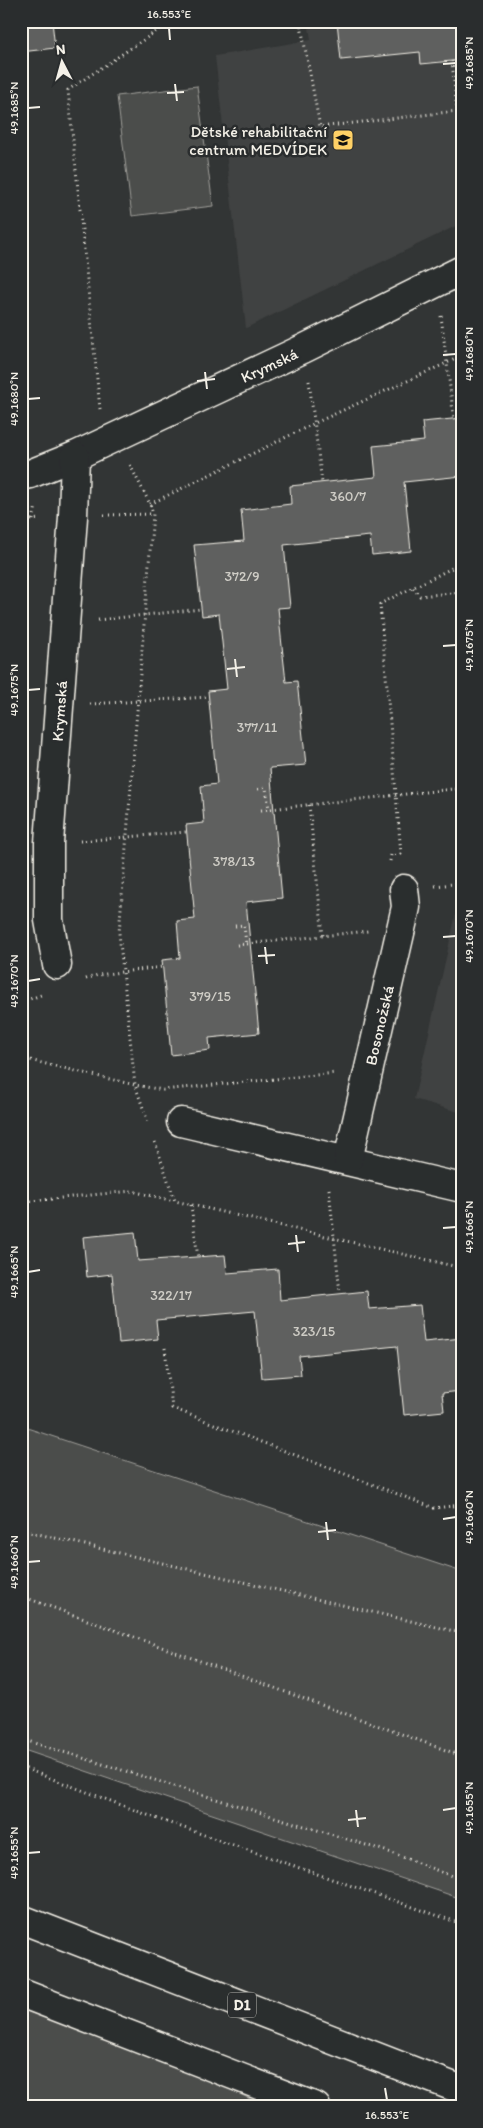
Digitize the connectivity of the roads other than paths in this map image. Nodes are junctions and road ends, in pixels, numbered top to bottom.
1 (462, 270) edge
2 (75, 456) junction
3 (21, 476) edge
4 (404, 889) road end
5 (57, 965) dead end
6 (181, 1122) dead end
7 (337, 1158) junction
8 (462, 1188) edge
9 (21, 1919) edge
10 (21, 1993) edge
11 (462, 2090) edge
12 (316, 2107) edge

1 - 2 main road, Krymská
2 - 3 main road, Krymská
2 - 5 main road, Krymská
4 - 7 main road, Bosonožská
6 - 7 main road
7 - 8 main road
9 - 11 main road, D1
10 - 12 main road

